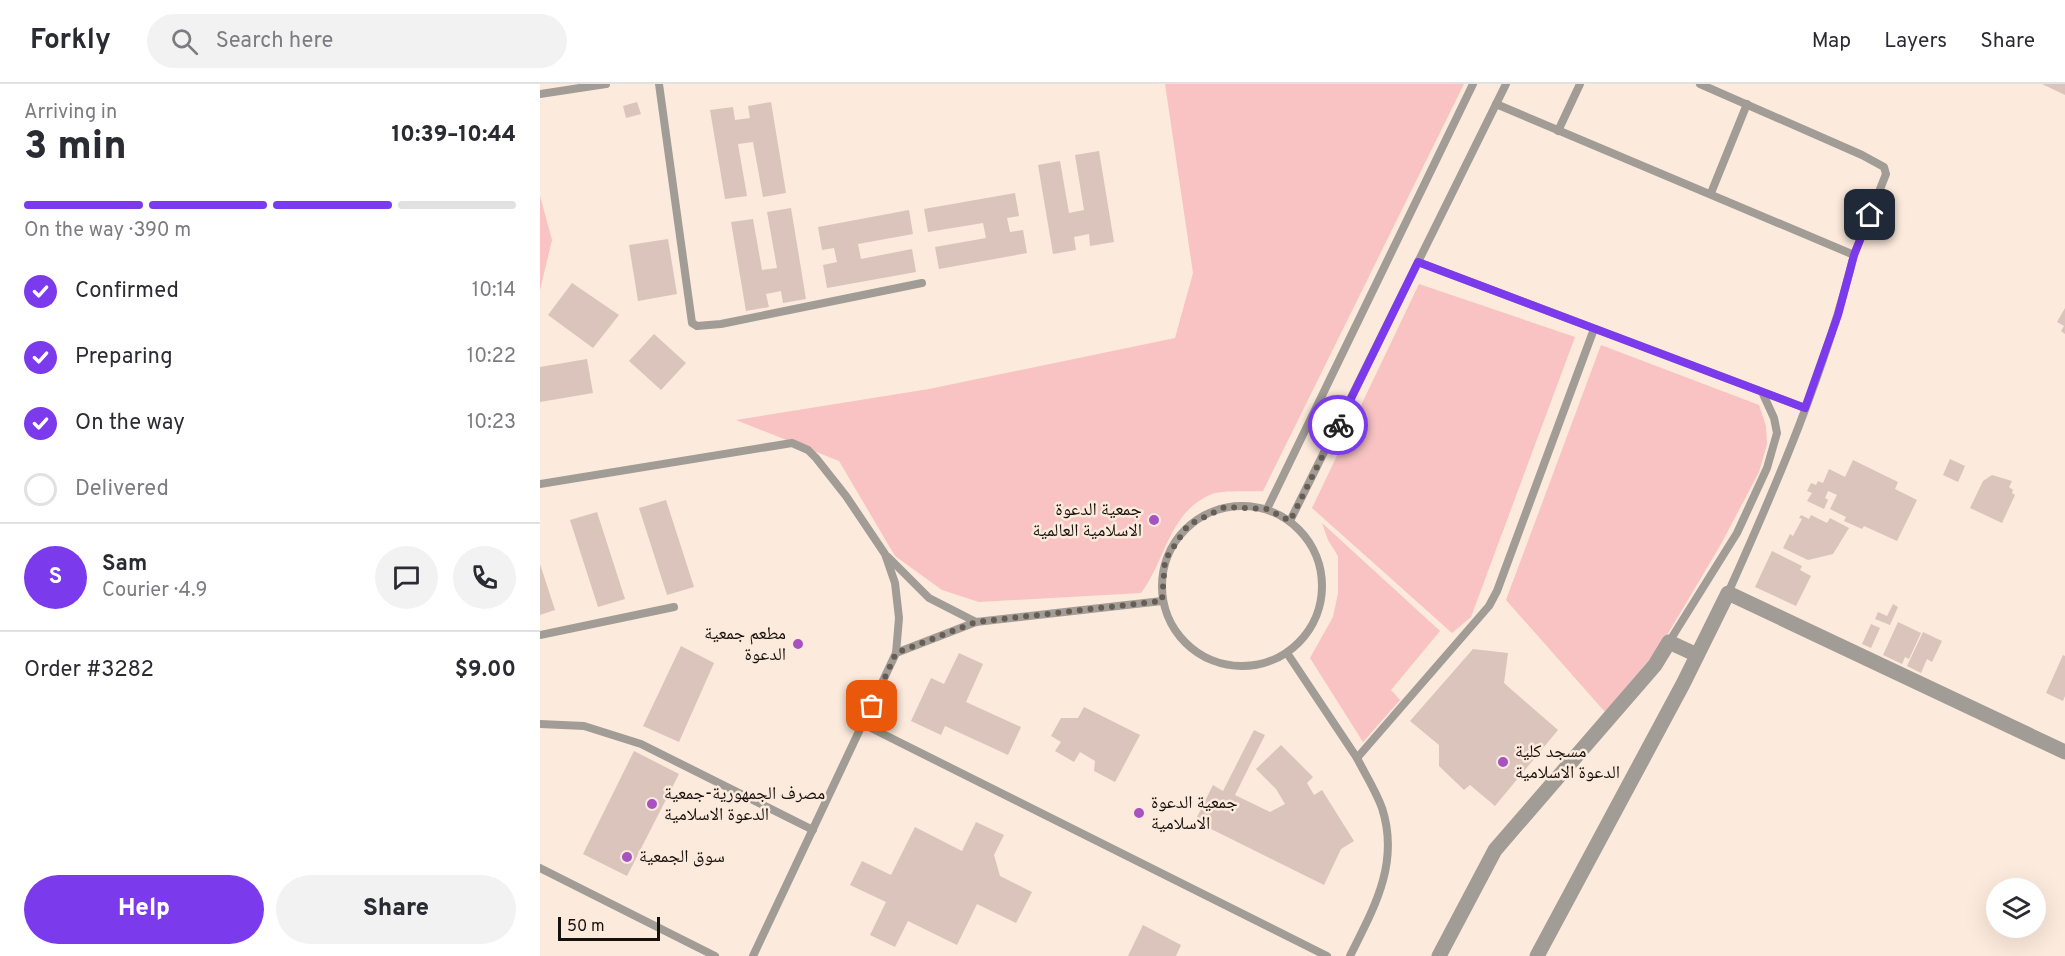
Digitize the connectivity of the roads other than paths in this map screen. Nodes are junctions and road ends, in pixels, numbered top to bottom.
1 (606, 84) edge
2 (659, 84) edge
3 (1473, 84) edge
4 (1506, 84) edge
5 (1580, 84) edge
6 (1700, 84) edge
7 (540, 94) edge
8 (1496, 104) junction
9 (1747, 104) junction
10 (1558, 131) junction
11 (1711, 193) junction
12 (1854, 255) junction
13 (1418, 262) junction
14 (922, 283) dead end
15 (1594, 329) junction
16 (1764, 394) junction
17 (1805, 408) junction
18 (540, 484) edge
19 (1267, 509) junction
20 (1290, 521) junction
21 (885, 554) junction
22 (1728, 593) junction
23 (1162, 601) junction
24 (674, 607) dead end
25 (976, 622) junction
26 (540, 635) edge
27 (1669, 642) junction
28 (896, 653) junction
29 (1287, 654) junction
30 (1697, 655) junction
31 (540, 724) edge
32 (863, 724) junction
33 (2063, 746) edge
34 (1358, 758) junction
35 (813, 830) junction
36 (540, 868) edge
37 (715, 956) edge
38 (753, 956) edge
39 (1327, 956) edge
40 (1350, 956) edge
41 (1439, 956) edge
42 (1537, 956) edge

1 - 7 lane
2 - 14 lane
3 - 19 lane
4 - 8 lane
5 - 10 lane
6 - 9 lane
8 - 10 lane
8 - 13 lane
9 - 11 lane
9 - 12 lane
10 - 11 lane
11 - 12 lane
12 - 17 lane
13 - 15 lane
13 - 20 lane
15 - 16 lane
15 - 34 lane
16 - 17 lane
16 - 27 lane
17 - 22 lane
18 - 21 lane
19 - 20 lane
19 - 23 lane
20 - 29 lane
21 - 25 lane
21 - 28 lane
22 - 30 street
22 - 33 street
23 - 25 lane
23 - 29 lane
24 - 26 lane
25 - 28 lane
27 - 30 street
27 - 41 street
28 - 32 lane
29 - 34 lane
30 - 42 street
31 - 35 lane
32 - 35 lane
32 - 39 lane
34 - 40 lane
35 - 38 lane
36 - 37 lane

